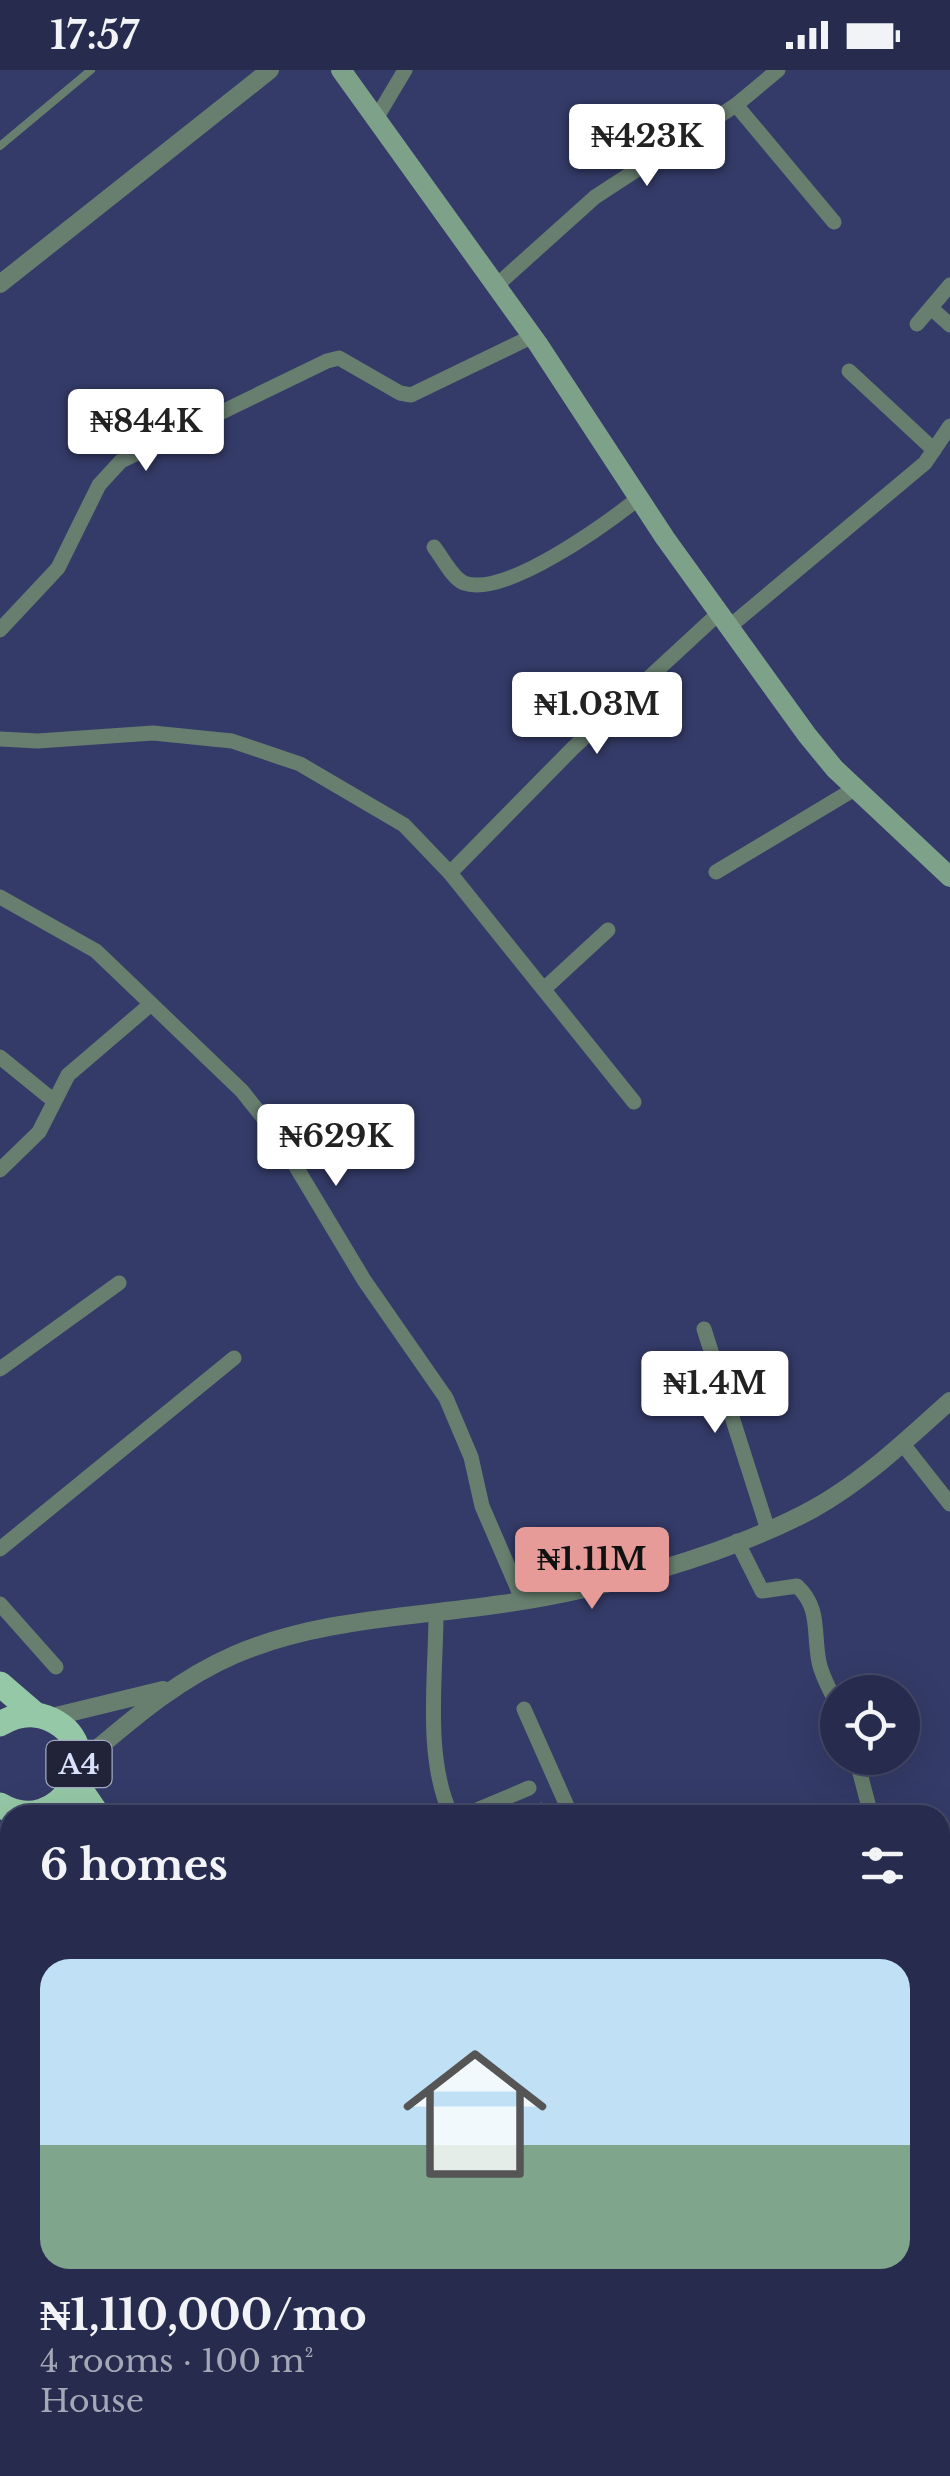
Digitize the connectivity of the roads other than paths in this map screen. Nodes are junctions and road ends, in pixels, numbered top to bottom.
1 (91, 70) edge
2 (270, 70) edge
3 (341, 70) edge
4 (405, 70) edge
5 (778, 70) edge
6 (736, 105) junction
7 (378, 117) junction
8 (0, 146) edge
9 (834, 222) dead end
10 (0, 284) edge
11 (950, 284) edge
12 (497, 285) junction
13 (931, 308) junction
14 (917, 324) dead end
15 (950, 325) edge
16 (533, 336) junction
17 (849, 371) dead end
18 (950, 426) edge
19 (934, 450) junction
20 (638, 498) junction
21 (434, 546) dead end
22 (724, 620) junction
23 (0, 630) edge
24 (0, 739) edge
25 (856, 788) junction
26 (946, 865) edge
27 (716, 872) dead end
28 (450, 873) junction
29 (0, 898) edge
30 (608, 930) dead end
31 (544, 989) junction
32 (151, 1004) junction
33 (0, 1057) edge
34 (54, 1101) junction
35 (634, 1102) dead end
36 (0, 1170) edge
37 (119, 1282) dead end
38 (704, 1329) dead end
39 (234, 1358) dead end
40 (0, 1368) edge
41 (950, 1401) edge
42 (902, 1443) junction
43 (950, 1504) edge
44 (768, 1530) junction
45 (737, 1542) junction
46 (0, 1549) edge
47 (523, 1602) junction
48 (0, 1604) edge
49 (436, 1614) junction
50 (56, 1667) dead end
51 (823, 1675) edge
52 (0, 1684) edge
53 (169, 1689) junction
54 (524, 1709) dead end
55 (42, 1716) junction
56 (0, 1724) edge
57 (77, 1774) junction
58 (860, 1775) edge
59 (528, 1788) dead end
60 (58, 1805) edge
61 (93, 1805) edge
62 (446, 1805) edge
63 (488, 1805) edge
64 (567, 1805) edge
65 (868, 1805) edge

1 - 8 lane
2 - 10 street
3 - 7 main road
4 - 7 street
5 - 6 street
6 - 9 street
6 - 12 street
7 - 12 main road
11 - 13 street
12 - 16 main road
13 - 14 street
13 - 15 street
16 - 20 main road
16 - 23 street
17 - 19 street
18 - 19 street
19 - 22 street
20 - 21 street
20 - 22 main road
22 - 25 main road
22 - 28 street
24 - 28 street
25 - 26 main road
25 - 27 street
28 - 31 street
29 - 32 street
30 - 31 street
31 - 35 street
32 - 34 street
32 - 47 street
33 - 34 street
34 - 36 street
37 - 40 street
38 - 44 street
39 - 46 street
41 - 42 street
42 - 43 street
42 - 44 street
44 - 45 street
45 - 47 street
45 - 51 street
47 - 49 street
48 - 50 street
49 - 53 street
49 - 62 street
52 - 55 highway, A4
53 - 55 street
53 - 57 street
54 - 64 street
55 - 56 highway, A4
55 - 57 highway, A4
57 - 60 highway, A4
57 - 61 highway, A4
58 - 65 street
59 - 63 street

